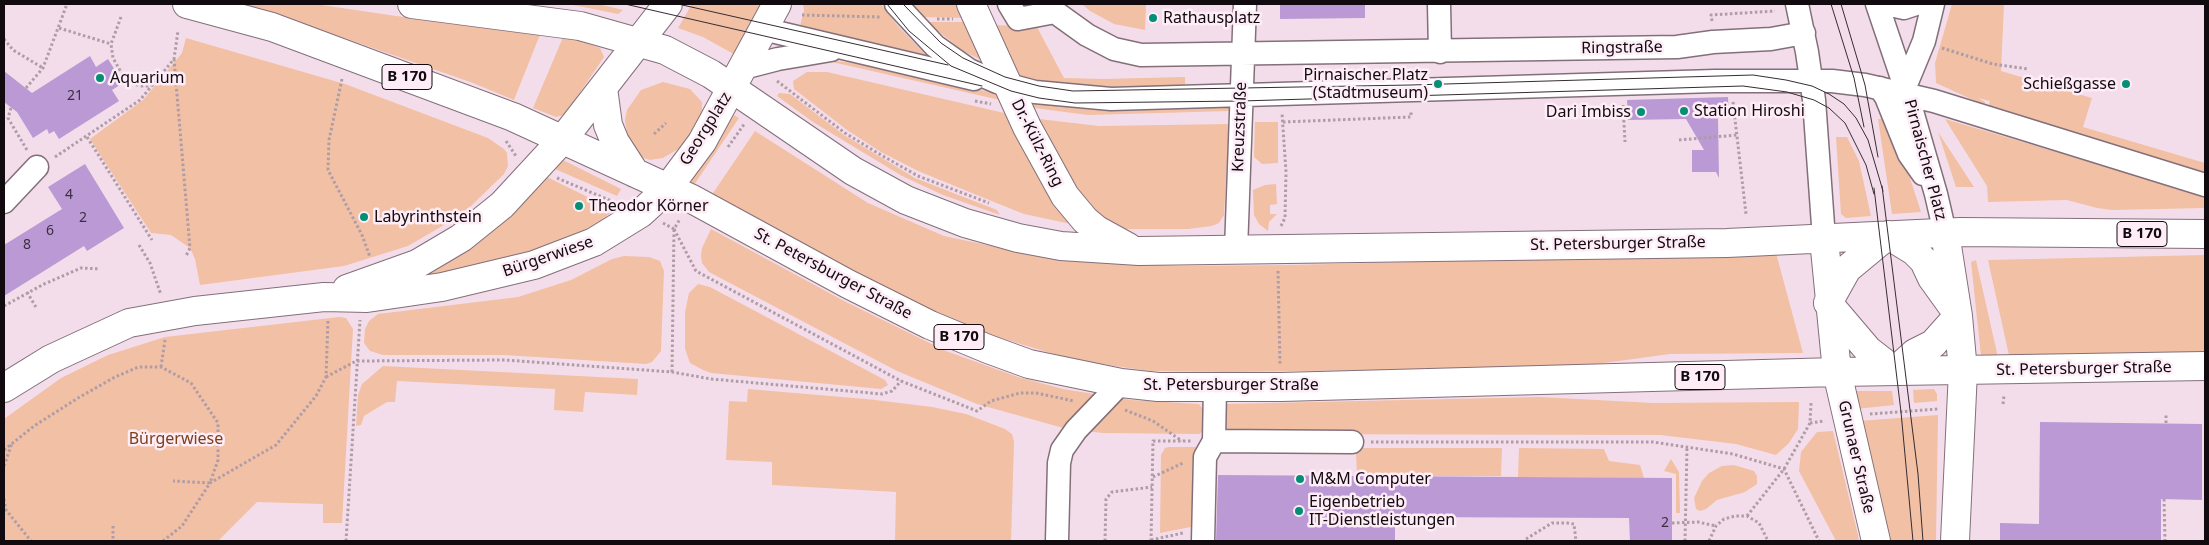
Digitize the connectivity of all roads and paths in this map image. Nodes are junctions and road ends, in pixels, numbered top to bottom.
1 (67, 4) edge
2 (187, 4) edge
3 (412, 4) edge
4 (668, 4) edge
5 (776, 4) edge
6 (896, 4) edge
7 (971, 4) edge
8 (1009, 4) edge
9 (1245, 4) edge
10 (1439, 4) edge
11 (1796, 4) edge
12 (1877, 4) edge
13 (1886, 4) edge
14 (1916, 4) edge
15 (1933, 4) edge
16 (1051, 8) edge
17 (1774, 11) dead end
18 (121, 17) dead end
19 (59, 28) junction
20 (763, 29) junction
21 (178, 31) dead end
22 (1804, 33) junction
23 (4, 40) edge
24 (640, 42) junction
25 (1713, 42) junction
26 (111, 44) junction
27 (1936, 44) dead end
28 (842, 48) junction
29 (1440, 52) junction
30 (1243, 53) junction
31 (174, 59) junction
32 (43, 68) junction
33 (2028, 69) dead end
34 (738, 78) junction
35 (342, 79) dead end
36 (1811, 80) junction
37 (768, 82) dead end
38 (1003, 84) junction
39 (151, 86) junction
40 (26, 88) dead end
41 (603, 88) junction
42 (1880, 88) junction
43 (1907, 91) junction
44 (1732, 94) dead end
45 (1242, 95) junction
46 (1623, 97) dead end
47 (1411, 103) dead end
48 (11, 108) dead end
49 (1282, 116) dead end
50 (1282, 122) junction
51 (666, 123) dead end
52 (654, 134) dead end
53 (1737, 135) junction
54 (87, 136) junction
55 (504, 139) dead end
56 (564, 139) junction
57 (1679, 140) dead end
58 (1625, 142) dead end
59 (37, 168) junction
60 (537, 168) junction
61 (635, 173) junction
62 (2205, 185) edge
63 (667, 189) junction
64 (1936, 194) junction
65 (4, 202) edge
66 (995, 206) dead end
67 (640, 213) junction
68 (1746, 214) dead end
69 (1945, 233) junction
70 (2205, 234) edge
71 (1888, 235) junction
72 (1824, 239) junction
73 (152, 240) dead end
74 (139, 245) dead end
75 (1277, 249) junction
76 (1236, 250) junction
77 (1139, 251) junction
78 (186, 256) dead end
79 (372, 265) dead end
80 (100, 269) dead end
81 (27, 292) junction
82 (1828, 303) junction
83 (4, 306) edge
84 (326, 307) junction
85 (37, 309) dead end
86 (360, 312) dead end
87 (164, 315) junction
88 (1958, 316) junction
89 (356, 361) junction
90 (2205, 366) edge
91 (1963, 370) junction
92 (1895, 371) junction
93 (672, 372) junction
94 (1837, 372) junction
95 (326, 377) junction
96 (901, 381) junction
97 (1121, 383) junction
98 (1215, 387) junction
99 (1281, 387) junction
100 (4, 388) edge
101 (2004, 396) dead end
102 (1811, 403) dead end
103 (2003, 404) dead end
104 (1938, 410) dead end
105 (977, 411) dead end
106 (1866, 414) dead end
107 (2166, 415) dead end
108 (1832, 420) dead end
109 (1810, 423) junction
110 (2166, 423) dead end
111 (12, 442) junction
112 (1352, 442) joint
113 (1687, 447) junction
114 (1209, 449) junction
115 (4, 450) edge
116 (4, 466) edge
117 (1784, 469) junction
118 (1152, 477) junction
119 (173, 481) dead end
120 (210, 483) junction
121 (1152, 487) junction
122 (4, 499) edge
123 (2164, 499) dead end
124 (1746, 516) junction
125 (1672, 523) dead end
126 (1687, 523) junction
127 (112, 526) dead end
128 (1716, 526) junction
129 (1203, 535) edge
130 (1526, 539) dead end
131 (30, 541) edge
132 (113, 541) edge
133 (163, 541) edge
134 (346, 541) edge
135 (1057, 541) edge
136 (1105, 541) edge
137 (1151, 541) edge
138 (1576, 541) edge
139 (1685, 541) edge
140 (1709, 541) edge
141 (1768, 541) edge
142 (1819, 541) edge
143 (1876, 541) edge
144 (1955, 541) edge
145 (2165, 541) edge

1 - 19 path
2 - 56 main road, B 170
3 - 24 main road, B 170
4 - 24 main road
5 - 20 main road
6 - 38 street
7 - 38 main road, Dr.-Külz-Ring
8 - 16 street
9 - 30 street, Kreuzstraße
10 - 29 street
11 - 22 street
12 - 43 street, Pirnaischer Platz
13 - 14 street
15 - 43 street
16 - 30 street
17 - 25 path
18 - 26 path
19 - 26 path
19 - 32 path
20 - 28 street
20 - 34 main road
21 - 31 path
22 - 25 street, Ringstraße
22 - 36 street
23 - 32 path
24 - 34 main road, Georgplatz / B 170
24 - 41 main road
25 - 29 street, Ringstraße
26 - 39 path
27 - 33 path
28 - 34 street
28 - 38 street
29 - 30 street, Ringstraße
30 - 45 street, Kreuzstraße
31 - 39 path
31 - 78 path
32 - 40 path
34 - 63 main road, Georgplatz
34 - 77 main road, St. Petersburger Straße / B 170
35 - 79 path
36 - 42 street
36 - 45 street
36 - 72 street
37 - 66 path
38 - 45 street
38 - 77 main road, Dr.-Külz-Ring
39 - 54 path
41 - 56 main road
41 - 61 main road
42 - 43 street
42 - 64 street
43 - 62 street
43 - 64 street, Pirnaischer Platz
44 - 53 path
45 - 76 street, Kreuzstraße
46 - 58 path
47 - 50 path
48 - 59 path
49 - 50 path
50 - 75 path
51 - 52 path
53 - 57 path
53 - 68 path
54 - 59 path
54 - 73 path
55 - 60 path
56 - 60 main road, Bürgerwiese
56 - 61 main road, B 170
59 - 65 street
60 - 67 path
60 - 84 main road, Bürgerwiese
61 - 63 main road, B 170
63 - 67 main road, Bürgerwiese
63 - 97 main road, St. Petersburger Straße / B 170
64 - 69 street, Pirnaischer Platz
67 - 84 main road, Bürgerwiese
69 - 70 main road, B 170
69 - 71 main road, Pirnaischer Platz / B 170
69 - 88 main road, Pirnaischer Platz
71 - 72 main road, Pirnaischer Platz / B 170
71 - 82 main road
71 - 88 main road
72 - 75 main road, St. Petersburger Straße / B 170
72 - 82 main road
74 - 87 path
75 - 76 main road, St. Petersburger Straße / B 170
75 - 99 path
76 - 77 main road, St. Petersburger Straße / B 170
80 - 81 path
81 - 83 path
81 - 85 path
82 - 92 main road
82 - 94 main road
84 - 87 main road, Bürgerwiese
84 - 95 path
86 - 89 path
87 - 100 main road, Bürgerwiese
88 - 91 main road, Pirnaischer Platz
88 - 92 main road
89 - 93 path
89 - 95 path
89 - 134 path
90 - 91 main road, St. Petersburger Straße / B 170
91 - 92 main road, B 170
91 - 144 main road
92 - 94 main road, B 170
93 - 96 path
93 - 96 path
94 - 99 main road, St. Petersburger Straße / B 170
94 - 143 main road, Grunaer Straße
95 - 120 path
96 - 105 path
97 - 98 main road, St. Petersburger Straße / B 170
97 - 135 street
98 - 99 main road, St. Petersburger Straße / B 170
98 - 114 street
101 - 103 path
102 - 109 path
104 - 106 path
107 - 110 path
108 - 109 path
109 - 117 path
111 - 115 path
111 - 116 path
111 - 120 path
112 - 113 path
112 - 114 street
113 - 117 path
113 - 126 path
114 - 118 path
114 - 118 path
114 - 129 street
117 - 124 path
117 - 142 path
118 - 121 path
119 - 120 path
120 - 133 path
121 - 136 path
121 - 137 path
122 - 131 path
123 - 145 path
124 - 128 path
124 - 141 path
125 - 126 path
126 - 128 path
126 - 139 path
127 - 132 path
128 - 140 path
129 - 137 path
130 - 138 path

